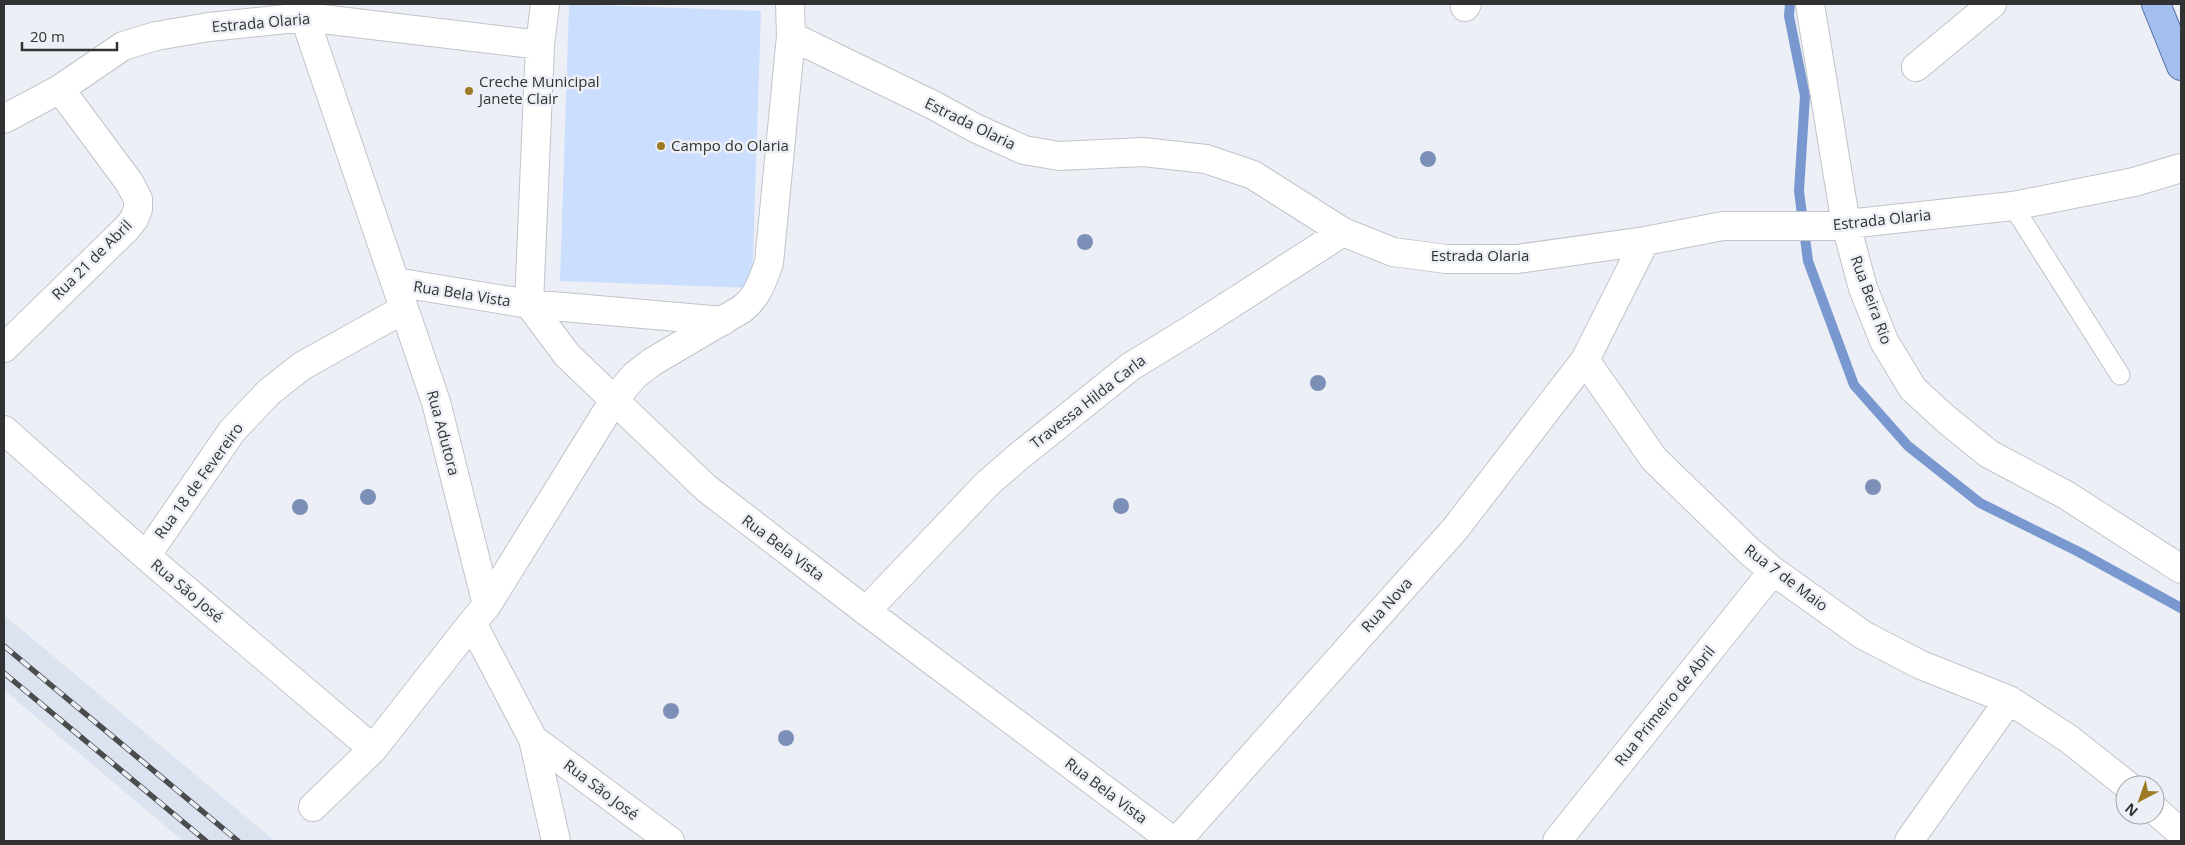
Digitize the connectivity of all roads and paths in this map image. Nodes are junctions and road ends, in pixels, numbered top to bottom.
1 (545, 4) edge
2 (790, 4) edge
3 (1810, 4) edge
4 (1992, 4) edge
5 (2156, 4) edge
6 (303, 11) edge
7 (791, 36) junction
8 (540, 45) junction
9 (2181, 66) edge
10 (1916, 67) dead end
11 (60, 89) junction
12 (4, 119) edge
13 (2181, 168) edge
14 (2013, 206) junction
15 (1837, 226) junction
16 (1343, 232) junction
17 (1645, 241) junction
18 (395, 282) junction
19 (529, 304) junction
20 (404, 309) junction
21 (723, 321) junction
22 (4, 348) edge
23 (1585, 360) junction
24 (2120, 375) dead end
25 (614, 400) junction
26 (4, 430) edge
27 (146, 556) junction
28 (2181, 569) edge
29 (1773, 572) junction
30 (866, 612) junction
31 (480, 614) junction
32 (2009, 700) junction
33 (533, 740) junction
34 (372, 748) junction
35 (2115, 775) edge
36 (313, 807) dead end
37 (2165, 819) edge
38 (2181, 833) edge
39 (556, 841) edge
40 (670, 841) edge
41 (1173, 841) edge
42 (1177, 841) edge
43 (1557, 841) edge
44 (1909, 841) edge

1 - 8 street
2 - 7 street
3 - 15 street, Rua Beira Rio
4 - 10 street
5 - 9 main road
6 - 8 street, Estrada Olaria
6 - 11 street, Estrada Olaria
6 - 18 street, Rua Adutora
7 - 16 street, Estrada Olaria
7 - 21 street
8 - 19 street
11 - 12 street, Estrada Olaria
11 - 22 street, Rua 21 de Abril
13 - 14 street, Estrada Olaria
14 - 15 street, Estrada Olaria
14 - 24 lane
15 - 17 street, Estrada Olaria
15 - 28 street, Rua Beira Rio
16 - 17 street, Estrada Olaria
16 - 30 street, Travessa Hilda Carla
17 - 23 street
18 - 19 street, Rua Bela Vista
18 - 20 street, Rua Adutora
19 - 21 street
19 - 25 street, Rua Bela Vista
20 - 27 street, Rua 18 de Fevereiro
20 - 31 street, Rua Adutora
21 - 25 street
23 - 29 street, Rua 7 de Maio
23 - 42 street, Rua Nova
25 - 30 street, Rua Bela Vista
25 - 31 street
26 - 27 street, Rua São José
27 - 34 street, Rua São José
29 - 32 street, Rua 7 de Maio
29 - 43 street, Rua Primeiro de Abril
30 - 41 street, Rua Bela Vista
31 - 33 street, Rua Adutora
31 - 34 street
32 - 35 street, Rua 7 de Maio
32 - 44 street
33 - 39 street, Rua Adutora
33 - 40 street, Rua São José
34 - 36 street
37 - 38 street

